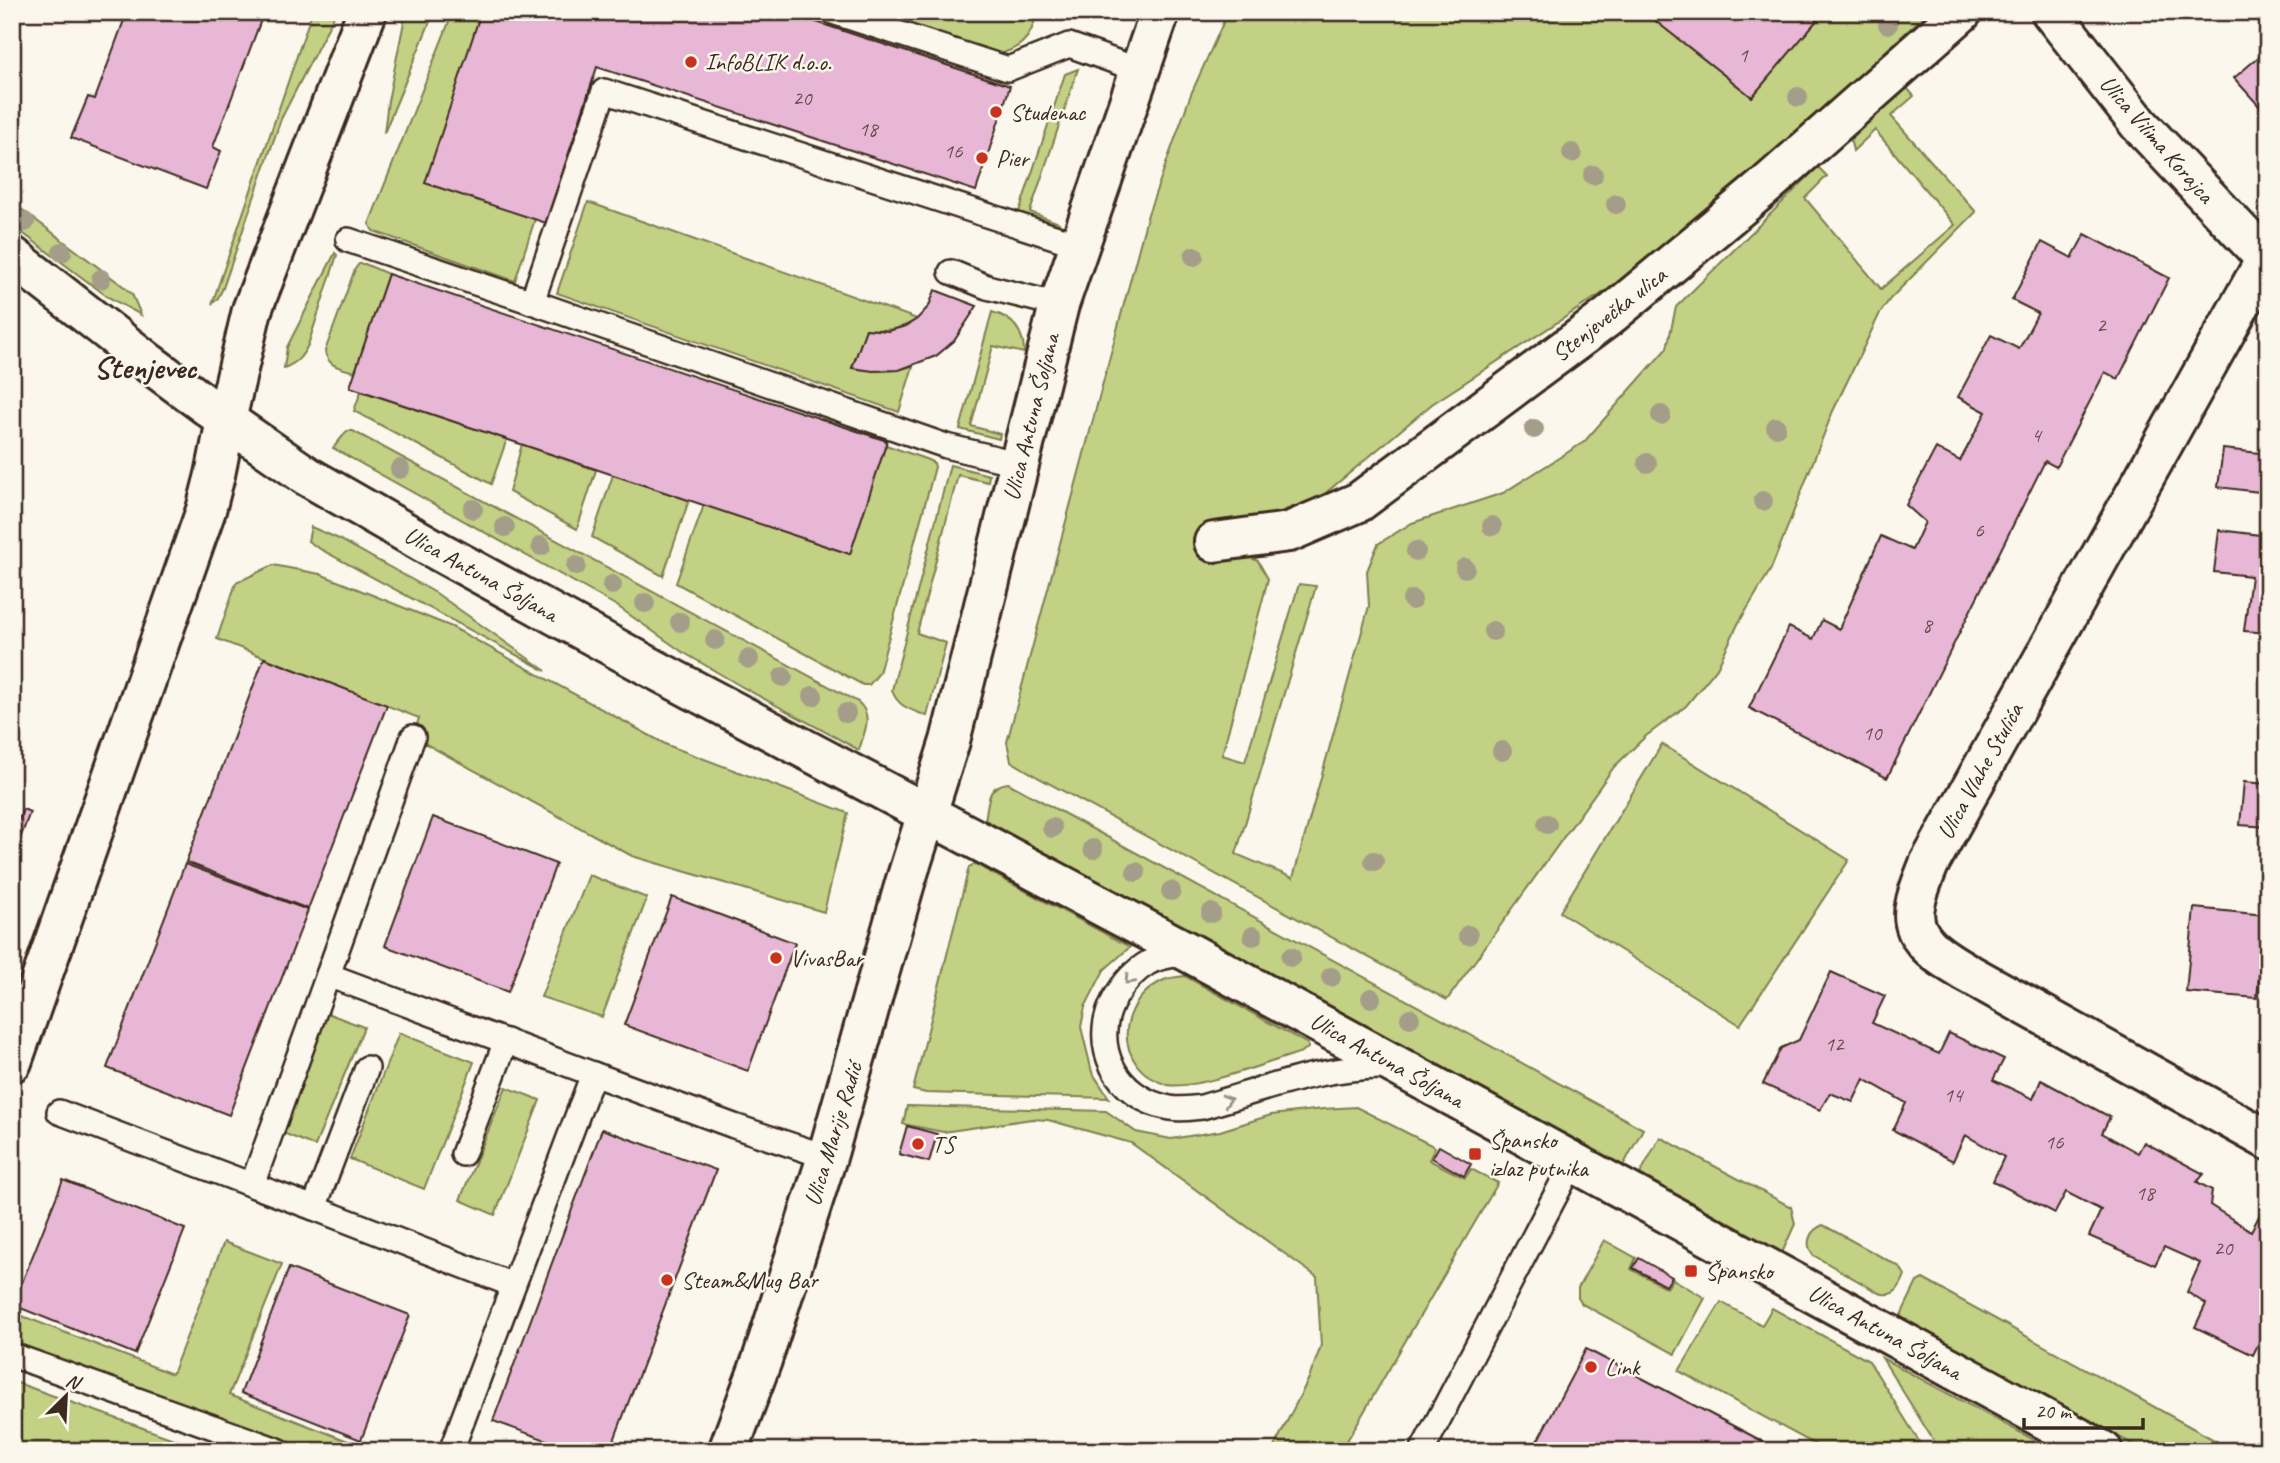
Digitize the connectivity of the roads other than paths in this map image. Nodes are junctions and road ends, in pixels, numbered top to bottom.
1 (367, 12) edge
2 (833, 12) edge
3 (1962, 12) edge
4 (2051, 12) edge
5 (1157, 19) edge
6 (1139, 71) junction
7 (348, 240) dead end
8 (1079, 245) junction
9 (12, 256) edge
10 (2267, 260) edge
11 (951, 272) dead end
12 (532, 302) junction
13 (1059, 305) junction
14 (226, 420) junction
15 (1020, 464) junction
16 (1214, 542) dead end
17 (413, 737) dead end
18 (928, 814) junction
19 (1190, 953) junction
20 (328, 975) junction
21 (506, 1041) junction
22 (12, 1062) edge
23 (367, 1068) dead end
24 (1401, 1068) junction
25 (593, 1074) junction
26 (59, 1112) dead end
27 (2268, 1140) edge
28 (463, 1154) dead end
29 (827, 1157) junction
30 (1573, 1162) junction
31 (252, 1185) junction
32 (314, 1208) junction
33 (513, 1285) junction
34 (12, 1355) edge
35 (279, 1451) edge
36 (451, 1451) edge
37 (728, 1451) edge
38 (1422, 1451) edge
39 (2103, 1451) edge

1 - 14 street
2 - 6 lane
3 - 16 street, Stenjevečka ulica
4 - 10 street, Ulica Vilima Korajca
5 - 6 street, Ulica Antuna Šoljana
6 - 8 street, Ulica Antuna Šoljana
7 - 12 lane
8 - 12 lane
8 - 13 street, Ulica Antuna Šoljana
9 - 14 street, Ulica Antuna Šoljana
10 - 27 street, Ulica Vlahe Stulića
11 - 13 lane
12 - 15 lane
13 - 15 street, Ulica Antuna Šoljana
14 - 18 street, Ulica Antuna Šoljana
14 - 22 street
15 - 18 street, Ulica Antuna Šoljana
17 - 20 lane
18 - 19 street, Ulica Antuna Šoljana
18 - 29 street, Ulica Marije Radić
19 - 24 street, Ulica Antuna Šoljana
19 -> 24 lane
20 - 21 lane
20 - 31 lane
21 - 25 lane
21 - 28 lane
23 - 32 lane
24 - 30 street, Ulica Antuna Šoljana
25 - 29 lane
25 - 33 lane
26 - 31 lane
29 - 37 street, Ulica Marije Radić
30 - 38 lane
30 - 39 street, Ulica Antuna Šoljana
31 - 32 lane
32 - 33 lane
33 - 36 lane
34 - 35 lane

